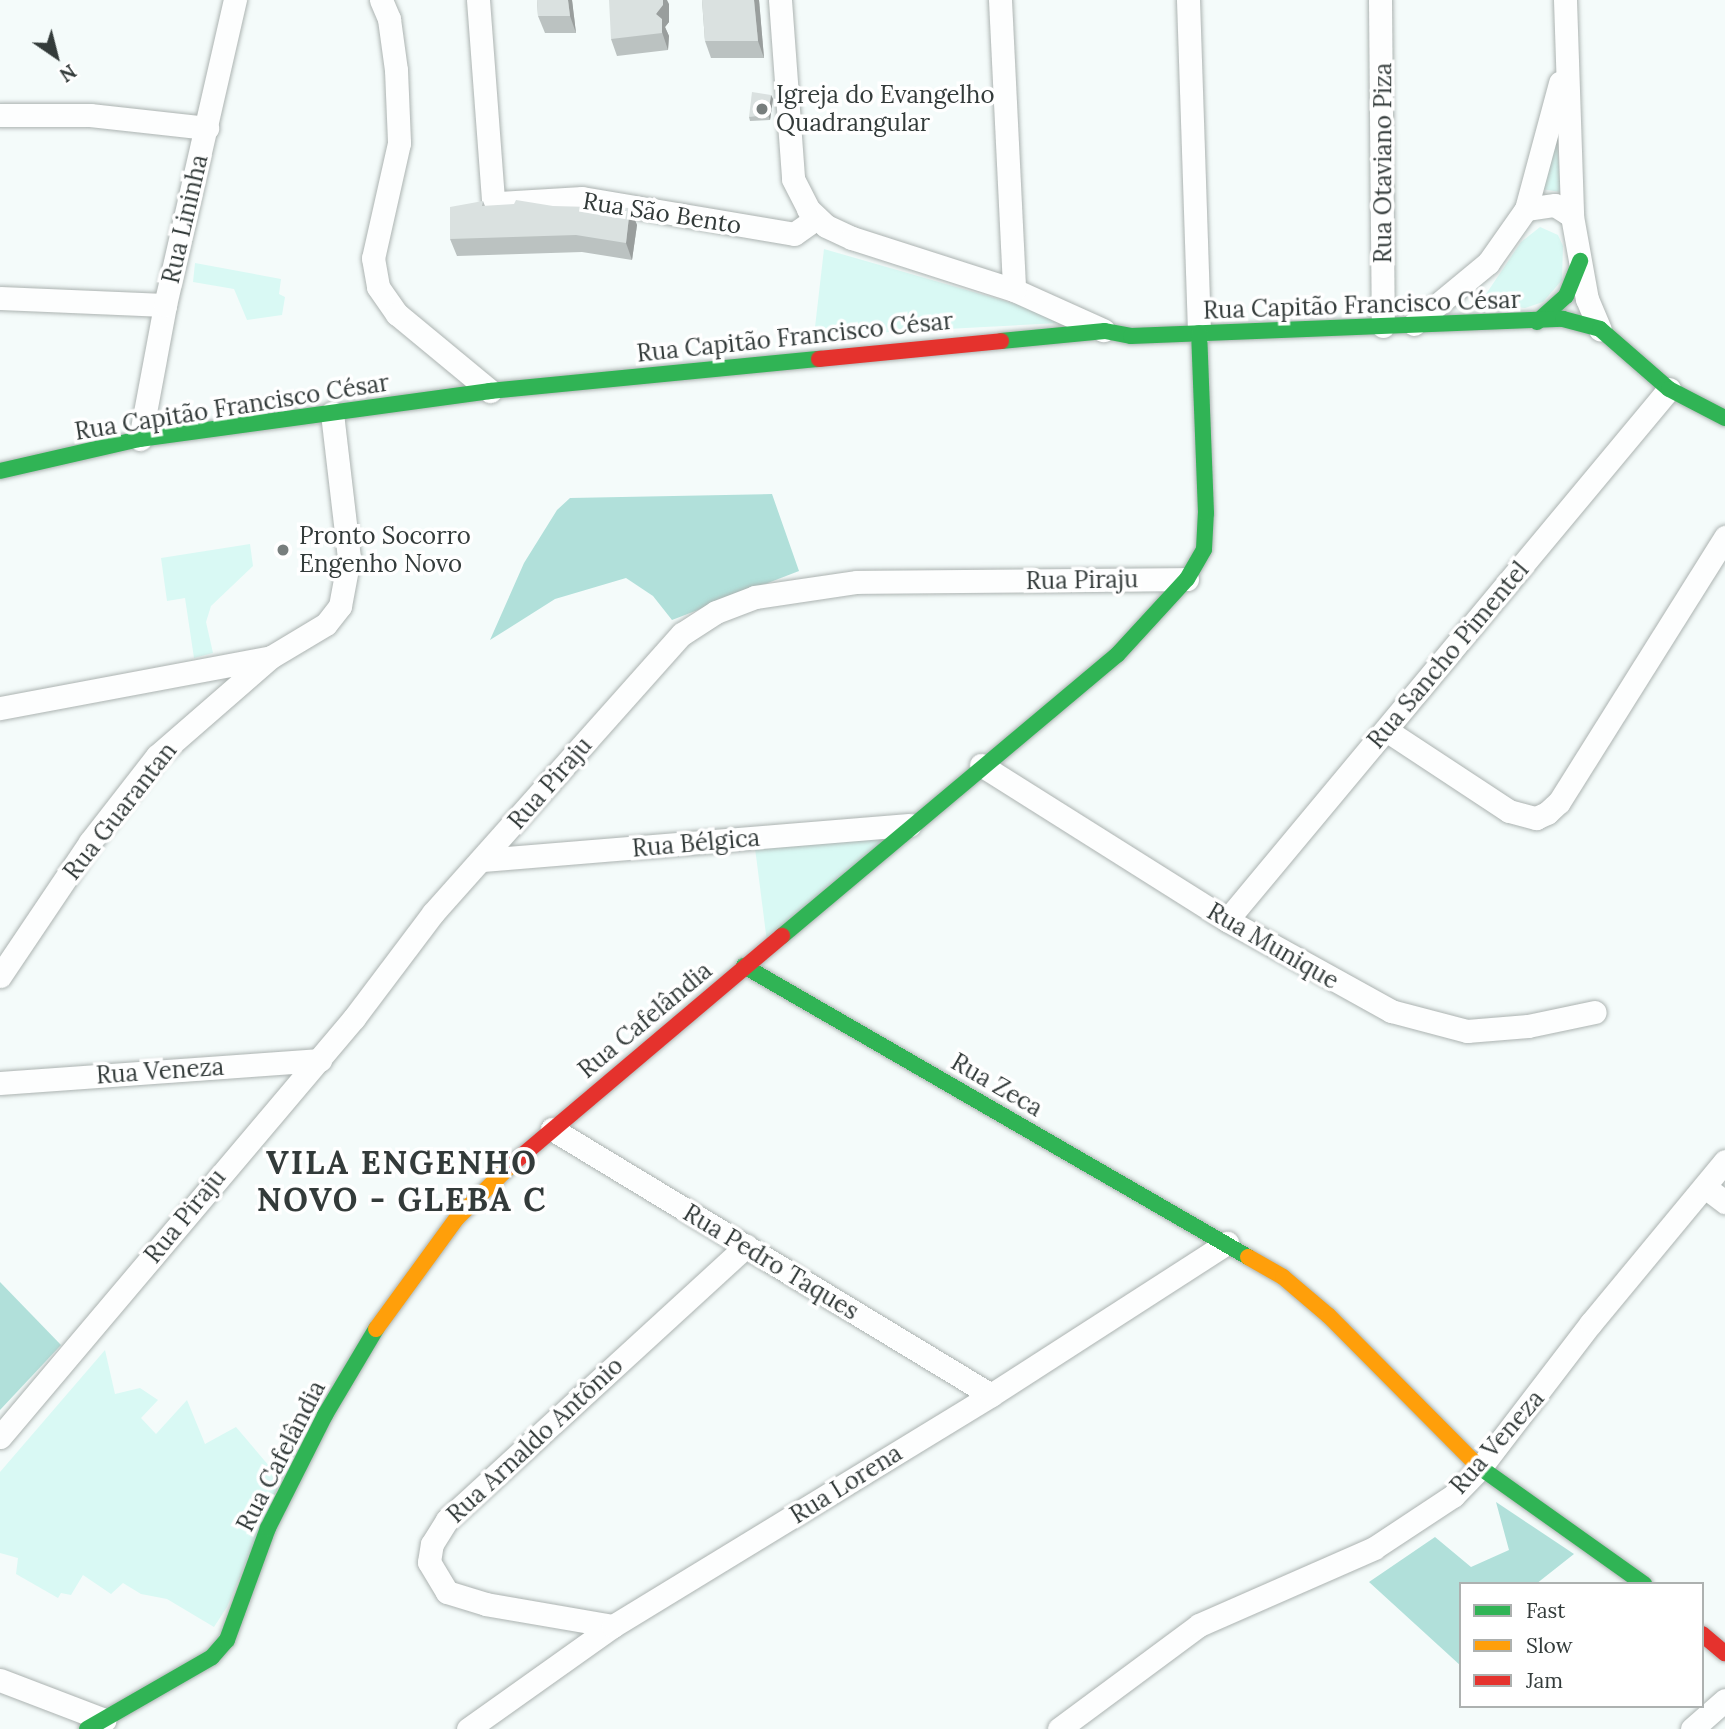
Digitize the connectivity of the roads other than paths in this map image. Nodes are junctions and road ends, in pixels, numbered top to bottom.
1 (235, 0) edge
2 (381, 0) edge
3 (478, 0) edge
4 (780, 0) edge
5 (1000, 0) edge
6 (1188, 0) edge
7 (1380, 0) edge
8 (1565, 0) edge
9 (1566, 67) junction
10 (0, 115) edge
11 (207, 128) junction
12 (1526, 209) junction
13 (1572, 216) junction
14 (817, 218) junction
15 (1580, 261) junction
16 (1014, 290) junction
17 (0, 298) edge
18 (165, 305) junction
19 (1537, 322) junction
20 (1414, 324) junction
21 (1383, 326) junction
22 (1600, 330) junction
23 (1105, 331) junction
24 (1199, 333) junction
25 (1669, 389) junction
26 (490, 391) junction
27 (332, 413) junction
28 (1725, 418) edge
29 (140, 439) junction
30 (0, 471) edge
31 (1725, 537) edge
32 (1187, 579) junction
33 (271, 657) junction
34 (0, 708) edge
35 (1386, 730) junction
36 (981, 765) junction
37 (910, 825) junction
38 (482, 860) junction
39 (1227, 920) junction
40 (744, 966) junction
41 (0, 976) edge
42 (1595, 1013) dead end
43 (320, 1060) junction
44 (0, 1083) edge
45 (552, 1129) junction
46 (1725, 1161) edge
47 (1705, 1188) junction
48 (1725, 1202) edge
49 (1227, 1243) junction
50 (746, 1246) junction
51 (991, 1395) junction
52 (0, 1437) edge
53 (1480, 1468) junction
54 (1641, 1582) edge
55 (613, 1626) junction
56 (1704, 1635) edge
57 (1725, 1653) edge
58 (0, 1680) edge
59 (1725, 1700) edge
60 (96, 1724) edge
61 (468, 1729) edge
62 (1059, 1729) edge
63 (1692, 1729) edge

1 - 11 street, Rua Lininha
2 - 26 street
3 - 14 street, Rua São Bento
4 - 14 street
5 - 16 street
6 - 24 street
7 - 21 street, Rua Otaviano Piza
8 - 9 street
9 - 12 street
9 - 13 street
10 - 11 street
11 - 18 street, Rua Lininha
12 - 13 street
12 - 20 street
13 - 15 street
14 - 16 street
15 - 19 street
15 - 22 street
16 - 23 street
17 - 18 street
18 - 29 street, Rua Lininha
19 - 20 street, Rua Capitão Francisco César
19 - 22 street, Rua Capitão Francisco César
20 - 21 street, Rua Capitão Francisco César
21 - 24 street, Rua Capitão Francisco César
22 - 25 street
23 - 24 street, Rua Capitão Francisco César
23 - 26 street, Rua Capitão Francisco César
24 - 32 street, Rua Cafelândia
25 - 28 street
25 - 35 street, Rua Sancho Pimentel
26 - 27 street, Rua Capitão Francisco César
27 - 29 street, Rua Capitão Francisco César
27 - 33 street, Rua Guarantan
29 - 30 street, Rua Capitão Francisco César
31 - 35 street
32 - 36 street, Rua Cafelândia
32 - 38 street, Rua Piraju
33 - 34 street
33 - 41 street, Rua Guarantan
35 - 39 street, Rua Sancho Pimentel
36 - 37 street, Rua Cafelândia
36 - 39 street, Rua Munique
37 - 38 street, Rua Bélgica
37 - 40 street, Rua Cafelândia
38 - 43 street, Rua Piraju
39 - 42 street, Rua Munique
40 - 45 street, Rua Cafelândia
40 - 49 street, Rua Zeca
43 - 44 street, Rua Veneza
43 - 52 street, Rua Piraju
45 - 50 street, Rua Pedro Taques
45 - 60 street, Rua Cafelândia
46 - 47 street, Rua Veneza
47 - 48 street
47 - 53 street, Rua Veneza
49 - 51 street, Rua Lorena
49 - 53 street, Rua Zeca
50 - 51 street, Rua Pedro Taques
50 - 55 street, Rua Arnaldo Antônio
51 - 55 street, Rua Lorena
53 - 54 street, Rua Zeca
53 - 62 street, Rua Veneza
55 - 61 street, Rua Lorena
56 - 57 street
58 - 60 street
59 - 63 street

